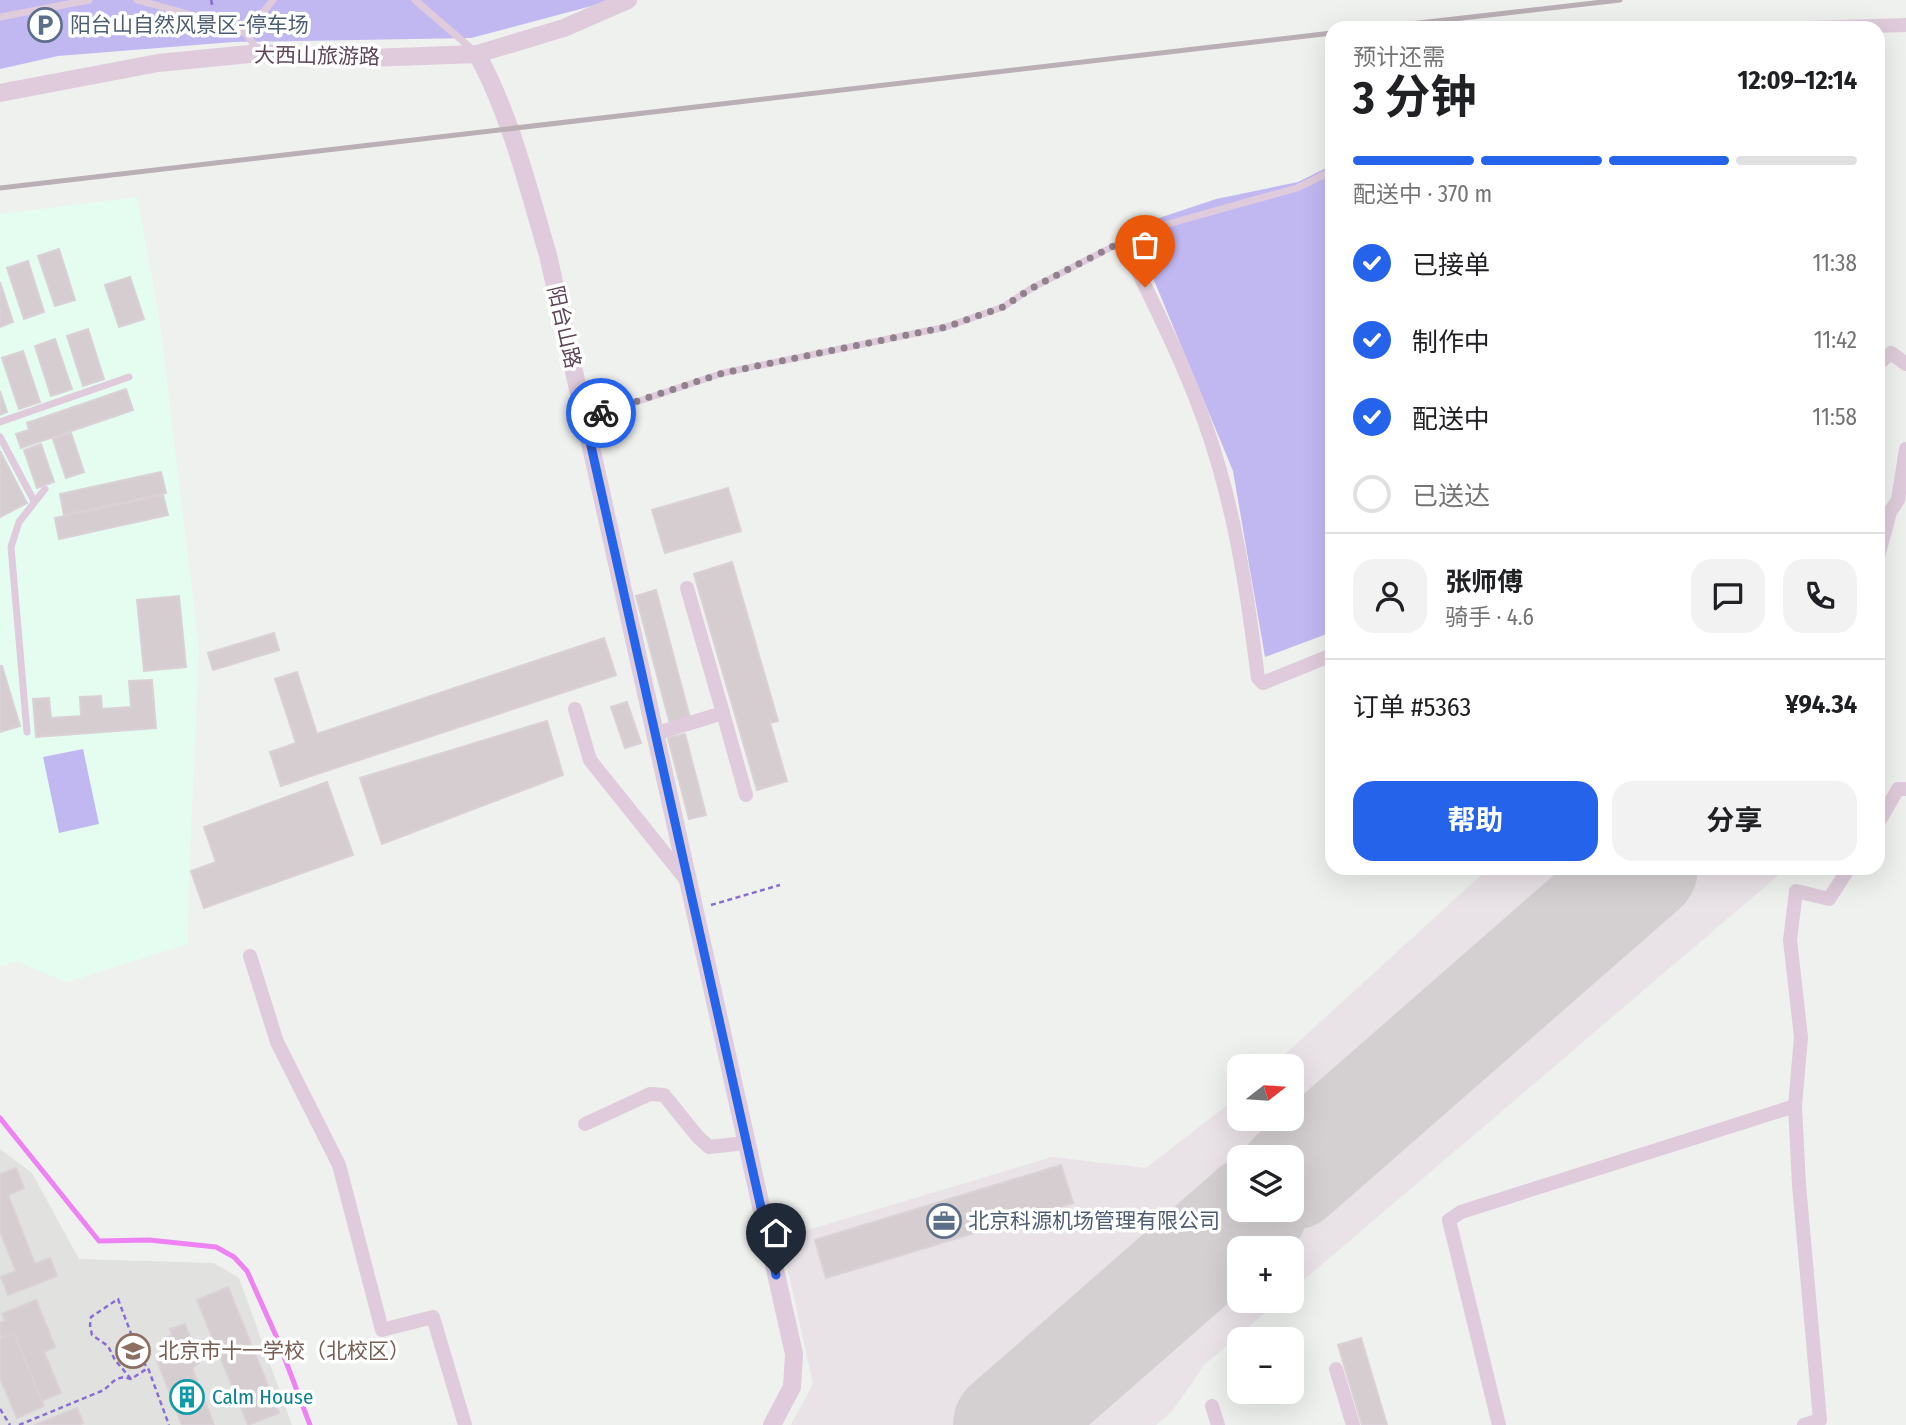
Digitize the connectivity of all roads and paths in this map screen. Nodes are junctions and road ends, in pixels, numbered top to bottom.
1 (89, 0) edge
2 (137, 0) edge
3 (273, 0) edge
4 (415, 0) edge
5 (628, 0) edge
6 (0, 17) edge
7 (1906, 25) edge
8 (1885, 26) edge
9 (246, 34) junction
10 (260, 53) junction
11 (477, 54) junction
12 (0, 93) edge
13 (1325, 174) edge
14 (1123, 241) junction
15 (1885, 358) edge
16 (1906, 364) edge
17 (129, 377) dead end
18 (585, 419) junction
19 (0, 422) edge
20 (0, 437) edge
21 (1906, 449) edge
22 (45, 489) dead end
23 (34, 501) junction
24 (1885, 531) edge
25 (687, 588) dead end
26 (1325, 658) edge
27 (575, 709) dead end
28 (723, 713) junction
29 (27, 732) dead end
30 (654, 734) junction
31 (1906, 789) edge
32 (746, 795) dead end
33 (1885, 811) edge
34 (1844, 875) edge
35 (688, 882) junction
36 (780, 884) dead end
37 (694, 910) junction
38 (250, 956) dead end
39 (1795, 1106) junction
40 (585, 1124) dead end
41 (746, 1143) junction
42 (148, 1368) junction
43 (1336, 1369) dead end
44 (131, 1379) junction
45 (1212, 1406) dead end
46 (0, 1409) edge
47 (10, 1425) edge
48 (19, 1425) edge
49 (169, 1425) edge
50 (466, 1425) edge
51 (772, 1425) edge
52 (1218, 1425) edge
53 (1353, 1425) edge
54 (1499, 1425) edge
55 (1804, 1425) edge

1 - 6 lane
2 - 9 lane
3 - 9 lane
4 - 11 lane
5 - 11 street, 大西山旅游路
7 - 8 street
9 - 10 lane
10 - 11 street, 大西山旅游路
10 - 12 street, 大西山旅游路
11 - 18 street, 阳台山路
13 - 14 lane
14 - 18 lane
14 - 26 street
15 - 16 street
17 - 19 lane
18 - 30 street, 阳台山路
20 - 23 lane
21 - 24 street
22 - 23 lane
23 - 29 lane
25 - 28 street
27 - 35 street
28 - 30 street
28 - 32 street
30 - 35 street, 阳台山路
31 - 33 street
34 - 39 street
35 - 37 street, 阳台山路
36 - 37 path
37 - 41 street, 阳台山路
38 - 50 street
39 - 54 street
39 - 55 street
40 - 41 street
41 - 51 street, 阳台山路
42 - 44 path
42 - 44 path
42 - 49 path
43 - 53 street
44 - 48 path
45 - 52 street
46 - 47 path

